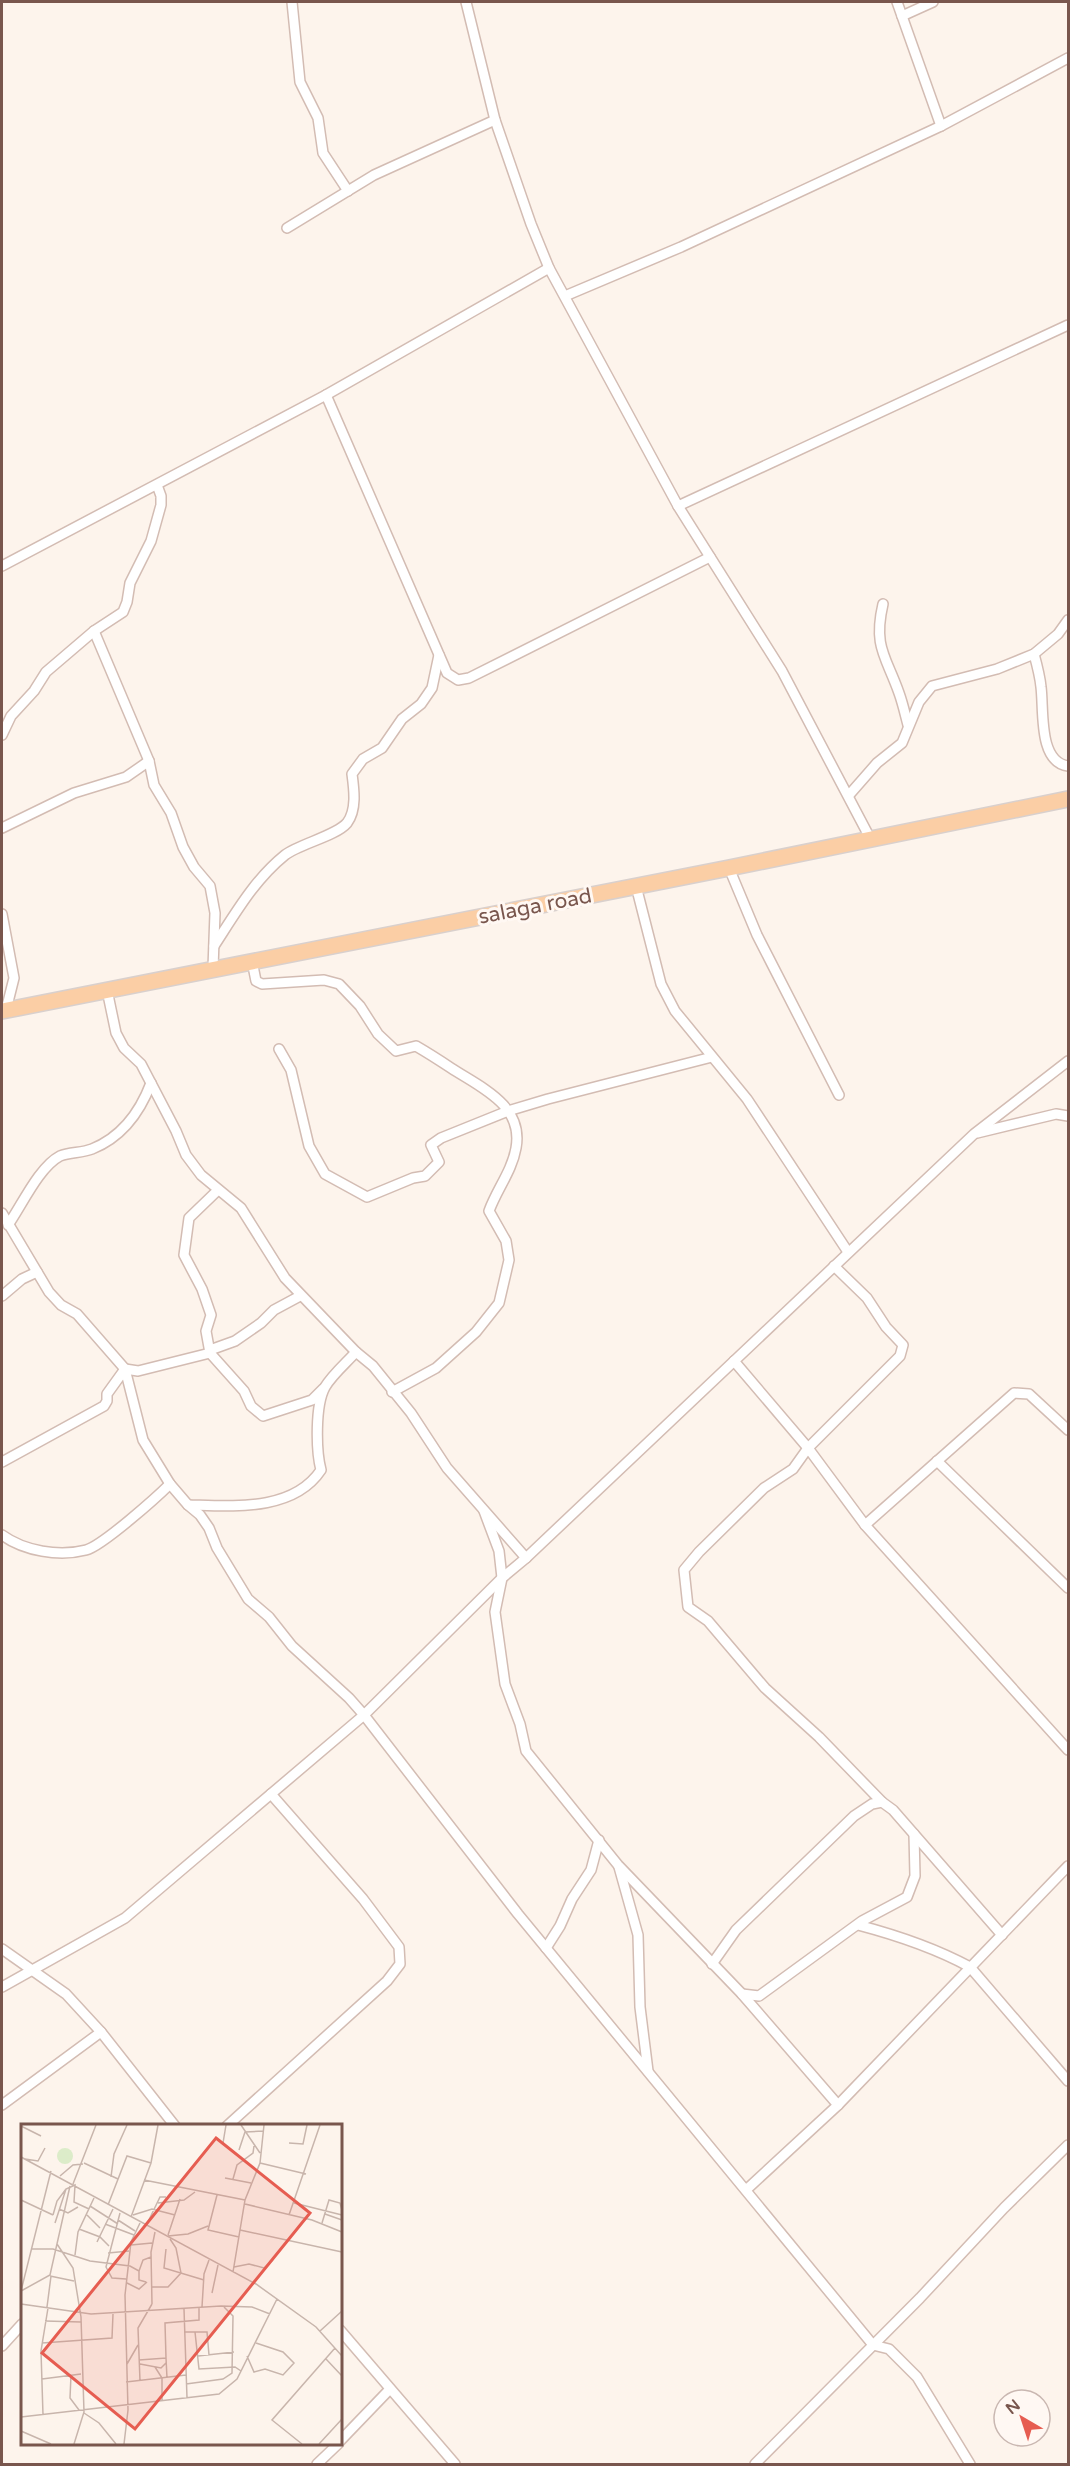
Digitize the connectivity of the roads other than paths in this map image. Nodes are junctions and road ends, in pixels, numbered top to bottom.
1 (292, 2) edge
2 (466, 2) edge
3 (897, 2) edge
4 (933, 2) edge
5 (902, 16) junction
6 (1068, 58) edge
7 (495, 120) junction
8 (941, 126) junction
9 (348, 190) junction
10 (287, 228) dead end
11 (549, 268) junction
12 (565, 296) junction
13 (1068, 325) edge
14 (326, 394) junction
15 (157, 485) junction
16 (678, 506) junction
17 (710, 557) junction
18 (2, 566) edge
19 (883, 604) dead end
20 (1068, 620) edge
21 (94, 631) junction
22 (1034, 654) junction
23 (440, 655) junction
24 (908, 725) junction
25 (2, 735) edge
26 (149, 761) junction
27 (1068, 766) edge
28 (849, 795) junction
29 (1068, 799) edge
30 (2, 828) edge
31 (870, 838) junction
32 (729, 868) junction
33 (636, 886) junction
34 (2, 914) edge
35 (214, 946) junction
36 (252, 961) junction
37 (213, 968) junction
38 (107, 990) junction
39 (4, 1011) edge
40 (279, 1049) dead end
41 (712, 1057) junction
42 (1068, 1061) edge
43 (151, 1083) junction
44 (839, 1095) dead end
45 (508, 1111) junction
46 (1068, 1116) edge
47 (974, 1134) junction
48 (218, 1190) junction
49 (2, 1213) edge
50 (8, 1225) junction
51 (848, 1252) junction
52 (834, 1266) junction
53 (37, 1272) junction
54 (2, 1296) edge
55 (300, 1296) junction
56 (210, 1352) junction
57 (356, 1352) junction
58 (734, 1361) junction
59 (125, 1369) junction
60 (324, 1388) junction
61 (392, 1392) junction
62 (1068, 1430) edge
63 (808, 1448) junction
64 (937, 1461) junction
65 (2, 1462) edge
66 (170, 1484) junction
67 (188, 1505) junction
68 (484, 1511) junction
69 (865, 1525) junction
70 (2, 1535) edge
71 (526, 1558) junction
72 (502, 1578) junction
73 (1068, 1588) edge
74 (364, 1715) junction
75 (1068, 1750) edge
76 (271, 1794) junction
77 (882, 1802) junction
78 (914, 1834) junction
79 (599, 1840) junction
80 (618, 1865) junction
81 (1068, 1866) edge
82 (858, 1925) junction
83 (1002, 1935) junction
84 (2, 1948) edge
85 (546, 1948) junction
86 (712, 1964) junction
87 (970, 1967) junction
88 (32, 1969) junction
89 (2, 1987) edge
90 (742, 1994) junction
91 (101, 2032) junction
92 (648, 2071) junction
93 (1068, 2082) edge
94 (838, 2105) junction
95 (2, 2106) edge
96 (173, 2124) edge
97 (229, 2124) edge
98 (1068, 2145) edge
99 (746, 2190) junction
100 (21, 2325) edge
101 (342, 2332) edge
102 (873, 2345) junction
103 (2, 2346) edge
104 (390, 2390) junction
105 (342, 2439) edge
106 (337, 2445) edge
107 (324, 2462) edge
108 (455, 2464) edge
109 (755, 2464) edge
110 (970, 2464) edge

1 - 9 street
2 - 7 street
3 - 5 street
4 - 5 street
5 - 8 street
6 - 8 street
7 - 9 street
7 - 11 street
8 - 12 street
9 - 10 street
11 - 12 street
11 - 14 street
12 - 16 street
13 - 16 street
14 - 15 street
14 - 23 street
15 - 18 street
15 - 21 street
16 - 17 street
17 - 23 street
17 - 28 street
19 - 24 street
20 - 22 street
21 - 25 street
21 - 26 street
22 - 24 street
22 - 27 street
23 - 35 street
24 - 28 street
26 - 30 street
26 - 35 street
28 - 31 street
29 - 31 main road, salaga road
31 - 32 main road, salaga road
32 - 33 main road, salaga road
32 - 44 street
33 - 36 main road, salaga road
33 - 41 street
34 - 39 street
35 - 37 street
36 - 37 main road, salaga road
36 - 45 street
37 - 38 main road, salaga road
38 - 39 main road, salaga road
38 - 43 street
40 - 45 street
41 - 45 street
41 - 51 street
42 - 47 street
43 - 48 street
43 - 50 street
45 - 61 street
46 - 47 street
47 - 51 street
48 - 55 street
48 - 56 street
49 - 50 street
50 - 53 street
51 - 52 street
52 - 58 street
52 - 63 street
53 - 54 street
53 - 59 street
55 - 56 street
55 - 57 street
56 - 59 street
56 - 60 street
57 - 60 street
57 - 61 street
58 - 63 street
58 - 71 street
59 - 65 street
59 - 66 street
60 - 67 street
61 - 68 street
62 - 64 street
63 - 69 street
63 - 77 street
64 - 69 street
64 - 73 street
66 - 67 street
66 - 70 street
67 - 74 street
68 - 71 street
68 - 72 street
69 - 75 street
71 - 72 street
72 - 74 street
72 - 79 street
74 - 76 street
74 - 85 street
76 - 88 street
76 - 97 street
77 - 78 street
77 - 86 street
78 - 82 street
78 - 83 street
79 - 80 street
79 - 85 street
80 - 86 street
80 - 92 street
81 - 83 street
82 - 87 street
82 - 90 street
83 - 87 street
84 - 88 street
85 - 92 street
86 - 90 street
87 - 93 street
87 - 94 street
88 - 89 street
88 - 91 street
90 - 94 street
91 - 95 street
91 - 96 street
92 - 99 street
94 - 99 street
98 - 102 street
99 - 102 street
100 - 103 street
101 - 104 street
102 - 109 street
102 - 110 street
104 - 105 street
104 - 108 street
106 - 107 street

